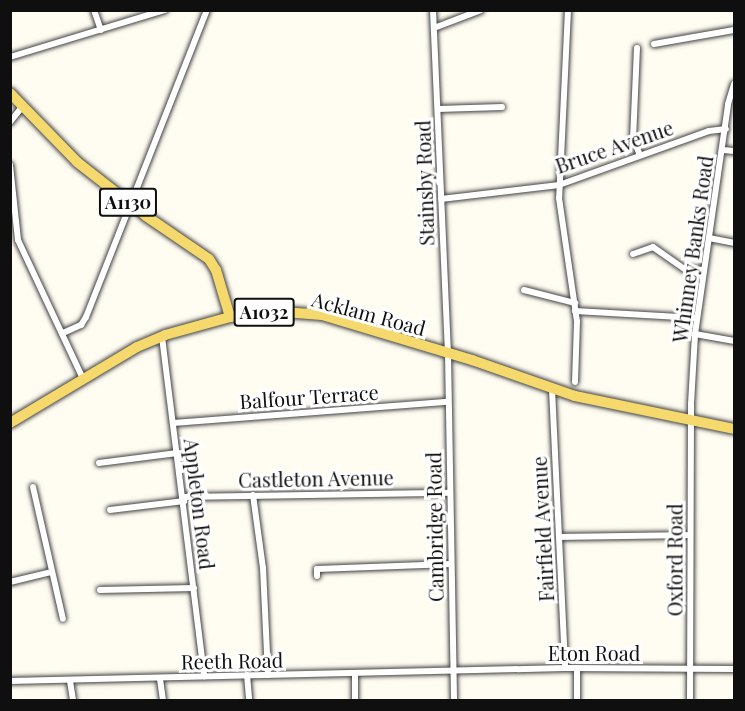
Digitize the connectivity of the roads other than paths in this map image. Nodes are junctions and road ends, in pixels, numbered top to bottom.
1 (94, 10) edge
2 (165, 10) edge
3 (207, 10) edge
4 (433, 10) edge
5 (481, 10) edge
6 (568, 10) edge
7 (434, 28) junction
8 (101, 30) junction
9 (735, 30) edge
10 (654, 44) dead end
11 (637, 48) dead end
12 (10, 57) edge
13 (735, 84) edge
14 (10, 93) edge
15 (22, 107) junction
16 (502, 107) dead end
17 (438, 109) junction
18 (735, 120) edge
19 (727, 121) junction
20 (10, 122) edge
21 (726, 129) junction
22 (723, 150) junction
23 (735, 151) edge
24 (640, 155) junction
25 (10, 165) edge
26 (559, 185) junction
27 (441, 200) junction
28 (130, 204) junction
29 (709, 238) junction
30 (735, 243) edge
31 (633, 254) dead end
32 (704, 270) junction
33 (524, 290) dead end
34 (575, 307) junction
35 (230, 317) junction
36 (697, 318) junction
37 (63, 333) junction
38 (695, 334) junction
39 (162, 337) junction
40 (735, 341) edge
41 (448, 354) junction
42 (584, 375) dead end
43 (83, 379) junction
44 (552, 389) junction
45 (448, 402) junction
46 (691, 419) junction
47 (10, 423) edge
48 (173, 423) junction
49 (735, 429) edge
50 (177, 453) junction
51 (99, 464) dead end
52 (33, 487) dead end
53 (450, 493) junction
54 (253, 495) junction
55 (183, 499) junction
56 (110, 510) dead end
57 (690, 535) junction
58 (560, 537) junction
59 (451, 564) junction
60 (51, 572) junction
61 (317, 576) dead end
62 (10, 582) edge
63 (194, 588) junction
64 (100, 590) dead end
65 (63, 619) dead end
66 (565, 668) junction
67 (577, 668) junction
68 (690, 669) junction
69 (735, 669) edge
70 (453, 672) junction
71 (247, 675) junction
72 (268, 675) junction
73 (355, 675) junction
74 (204, 676) junction
75 (160, 679) junction
76 (10, 681) edge
77 (70, 681) junction
78 (73, 700) edge
79 (163, 700) edge
80 (249, 700) edge
81 (355, 700) edge
82 (454, 700) edge
83 (577, 700) edge
84 (690, 700) edge

1 - 8 street
2 - 8 street
3 - 28 street
4 - 7 street, Stainsby Road
5 - 7 street
6 - 26 street
7 - 17 street, Stainsby Road
8 - 12 street
9 - 10 street
11 - 24 street
13 - 19 street, Whinney Banks Road
14 - 15 main road, A1130
15 - 20 street
15 - 28 main road, A1130
16 - 17 street
17 - 27 street, Stainsby Road
18 - 19 street
19 - 21 street, Whinney Banks Road
21 - 22 street, Whinney Banks Road
21 - 24 street, Bruce Avenue
22 - 23 street
22 - 29 street, Whinney Banks Road
24 - 26 street, Bruce Avenue
25 - 37 street
26 - 27 street, Bruce Avenue
26 - 34 street
27 - 41 street, Stainsby Road
28 - 35 main road, A1130
28 - 37 street
29 - 30 street
29 - 32 street, Whinney Banks Road
31 - 32 street
32 - 36 street, Whinney Banks Road
33 - 34 street
34 - 36 street
34 - 42 street
35 - 39 main road, Acklam Road / A1032
35 - 41 main road, Acklam Road / A1032
36 - 38 street, Whinney Banks Road
37 - 43 street
38 - 40 street
38 - 46 street, Whinney Banks Road
39 - 43 main road, Acklam Road / A1032
39 - 48 street, Appleton Road
41 - 44 main road, Acklam Road / A1032
41 - 45 street, Cambridge Road
43 - 47 main road, Acklam Road / A1032
44 - 46 main road, Acklam Road / A1032
44 - 58 street, Fairfield Avenue
45 - 48 street, Balfour Terrace
45 - 53 street, Cambridge Road
46 - 49 main road, Acklam Road / A1032
46 - 57 street, Oxford Road
48 - 50 street, Appleton Road
50 - 51 street
50 - 55 street, Appleton Road
52 - 60 street
53 - 54 street, Castleton Avenue
53 - 59 street, Cambridge Road
54 - 55 street, Castleton Avenue
54 - 72 street
55 - 56 street, Castleton Avenue
55 - 63 street, Appleton Road
57 - 58 street
57 - 68 street, Oxford Road
58 - 66 street, Fairfield Avenue
59 - 61 street
59 - 70 street, Cambridge Road
60 - 62 street
60 - 65 street
63 - 64 street
63 - 74 street, Appleton Road
66 - 67 street, Eton Road
66 - 70 street, Eton Road
67 - 68 street, Eton Road
67 - 83 street
68 - 69 street, Eton Road
68 - 84 street, Oxford Road
70 - 73 street, Reeth Road
70 - 82 street, Cambridge Road
71 - 72 street, Reeth Road
71 - 74 street, Reeth Road
71 - 80 street
72 - 73 street, Reeth Road
73 - 81 street
74 - 75 street, Reeth Road
75 - 77 street, Reeth Road
75 - 79 street
76 - 77 street, Reeth Road
77 - 78 street

